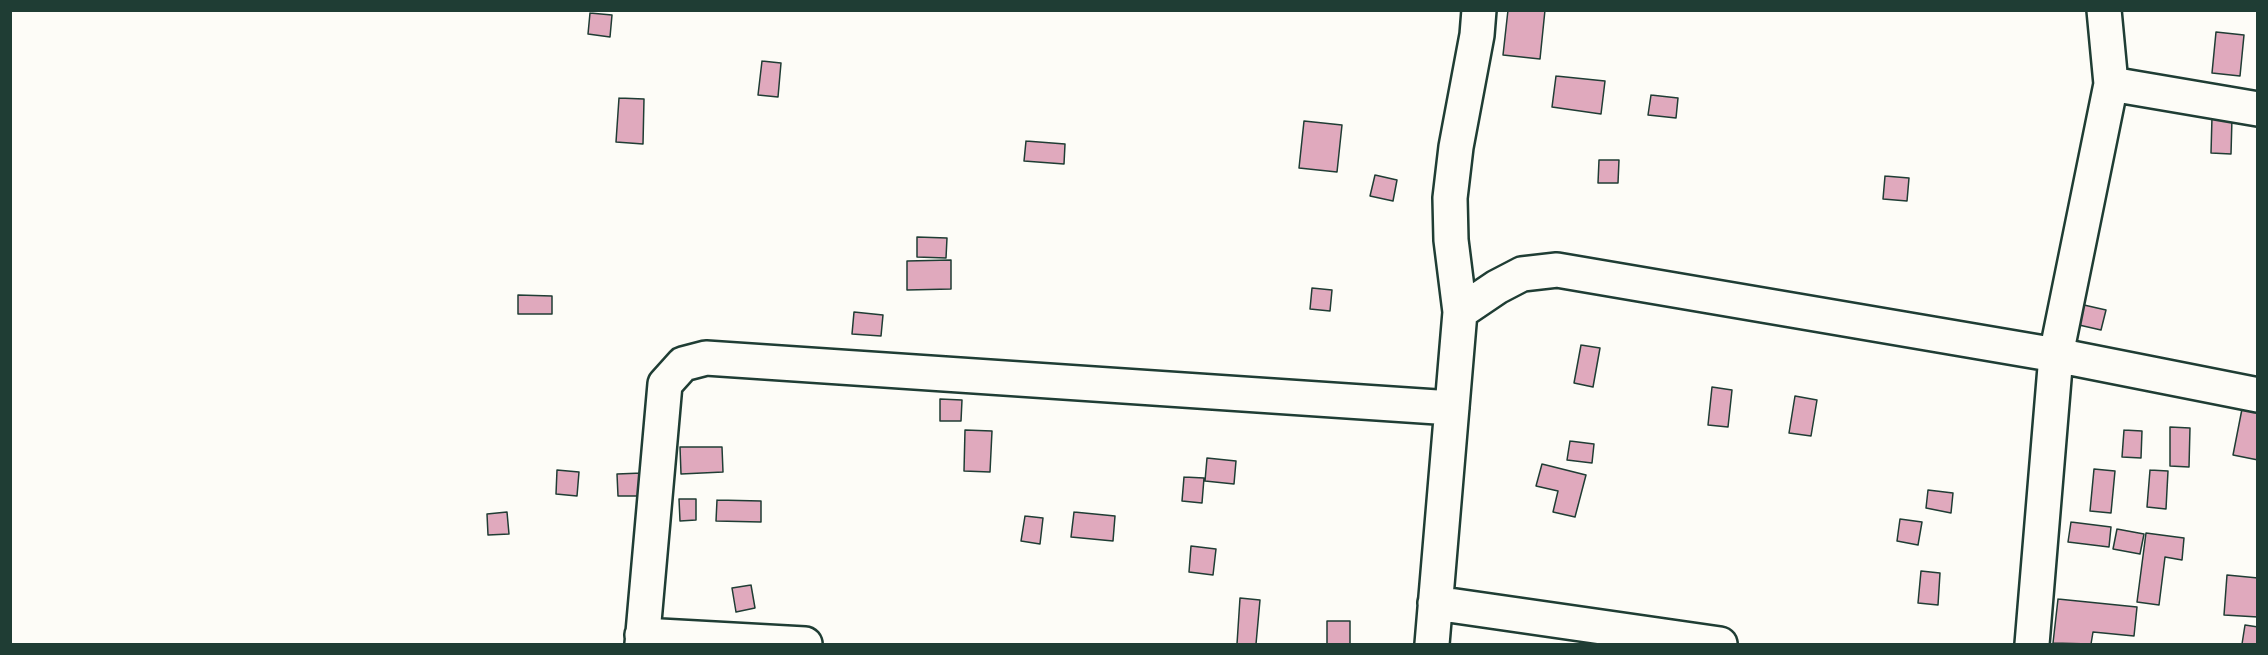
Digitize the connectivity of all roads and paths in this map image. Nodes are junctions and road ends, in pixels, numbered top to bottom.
1 (1479, 10) edge
2 (2104, 10) edge
3 (2111, 84) junction
4 (2258, 109) edge
5 (1460, 312) junction
6 (2056, 355) junction
7 (2258, 395) edge
8 (1452, 408) junction
9 (1435, 603) junction
10 (642, 640) edge
11 (805, 645) edge
12 (1432, 645) edge
13 (1720, 645) edge
14 (2031, 645) edge

1 - 5 street
2 - 3 street
3 - 4 street
3 - 6 street
5 - 6 street
5 - 8 street
6 - 7 street
6 - 14 street
8 - 9 street
8 - 10 street
9 - 12 street
9 - 13 street
10 - 11 street

